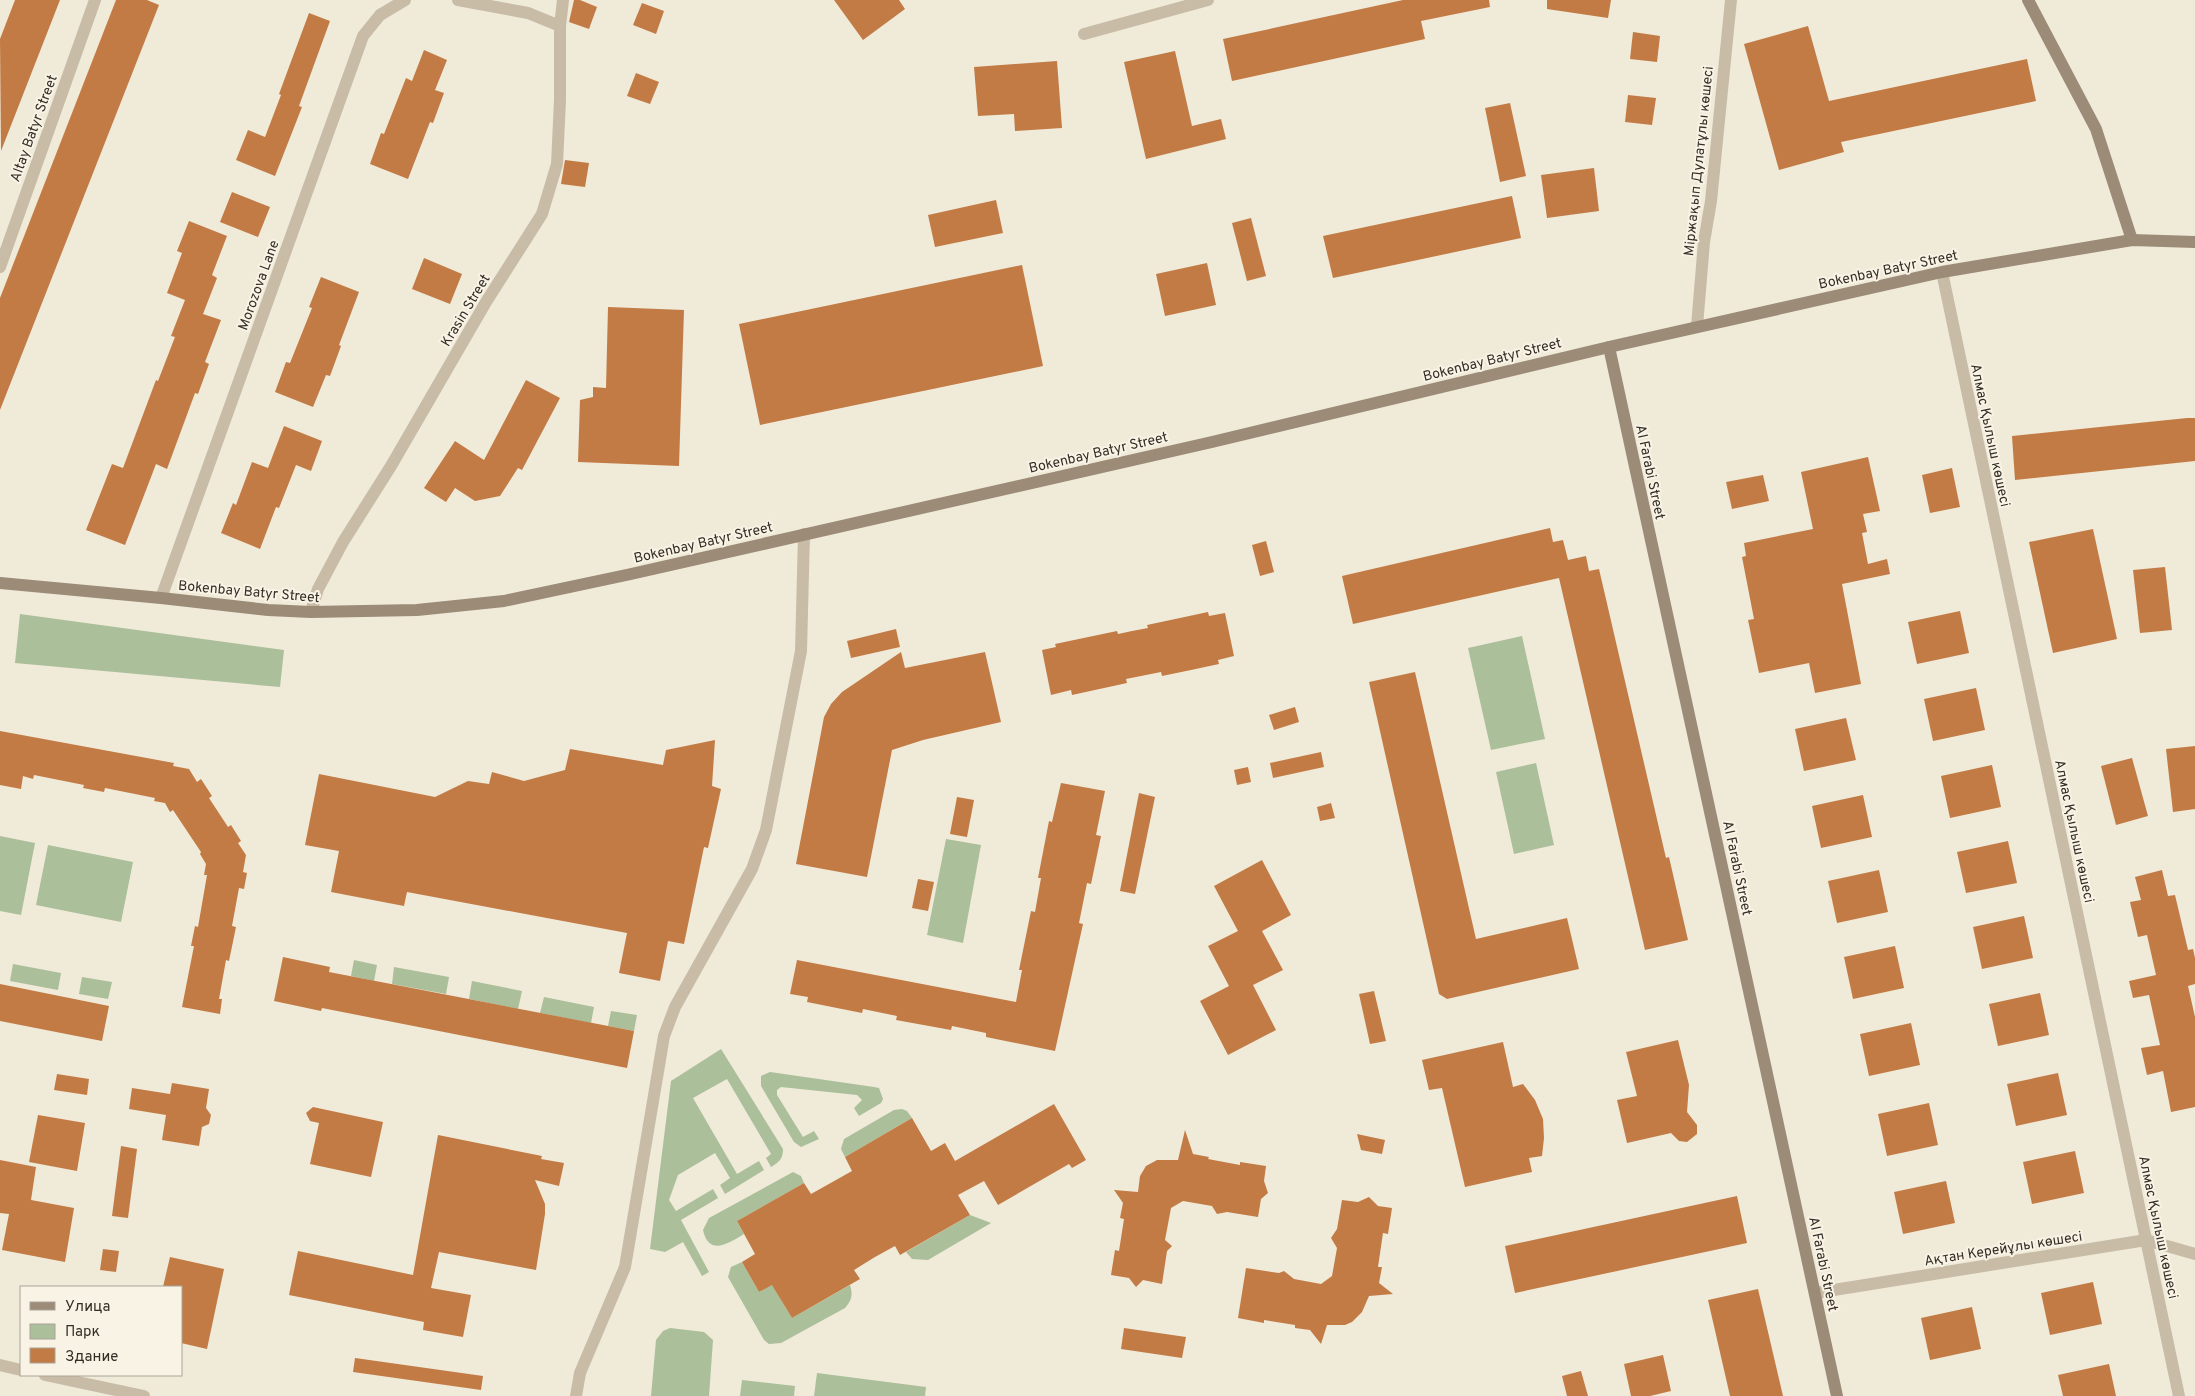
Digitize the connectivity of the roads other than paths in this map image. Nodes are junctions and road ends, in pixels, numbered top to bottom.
1 (95, 0) edge
2 (405, 0) edge
3 (458, 0) edge
4 (563, 0) edge
5 (1208, 0) edge
6 (1731, 0) edge
7 (2028, 0) edge
8 (560, 26) junction
9 (1084, 34) dead end
10 (2132, 240) junction
11 (2195, 242) edge
12 (0, 267) edge
13 (1942, 272) junction
14 (1697, 326) junction
15 (1608, 347) junction
16 (804, 534) junction
17 (0, 583) edge
18 (161, 598) junction
19 (311, 612) junction
20 (2146, 1240) junction
21 (2195, 1254) edge
22 (1815, 1293) junction
23 (0, 1365) edge
24 (20, 1370) edge
25 (51, 1376) edge
26 (144, 1396) edge
27 (576, 1396) edge
28 (1837, 1396) edge
29 (2179, 1396) edge

1 - 12 street, Altay Batyr Street
2 - 18 street, Morozova Lane
3 - 8 street
4 - 8 street, Krasin Street
5 - 9 street
6 - 14 street, Міржақып Дулатұлы көшесі
7 - 10 main road
8 - 19 street, Krasin Street
10 - 11 main road, Bokenbay Batyr Street
10 - 13 main road, Bokenbay Batyr Street
13 - 14 main road, Bokenbay Batyr Street
13 - 20 street, Алмас Қылыш көшесі
14 - 15 main road, Bokenbay Batyr Street
15 - 16 main road, Bokenbay Batyr Street
15 - 22 main road, Al Farabi Street
16 - 19 main road, Bokenbay Batyr Street
16 - 27 street
17 - 18 main road, Bokenbay Batyr Street
18 - 19 main road, Bokenbay Batyr Street
20 - 21 street, Ақтан Керейұлы көшесі
20 - 22 street, Ақтан Керейұлы көшесі
20 - 29 street, Алмас Қылыш көшесі
22 - 28 main road, Al Farabi Street
23 - 24 street
25 - 26 street

